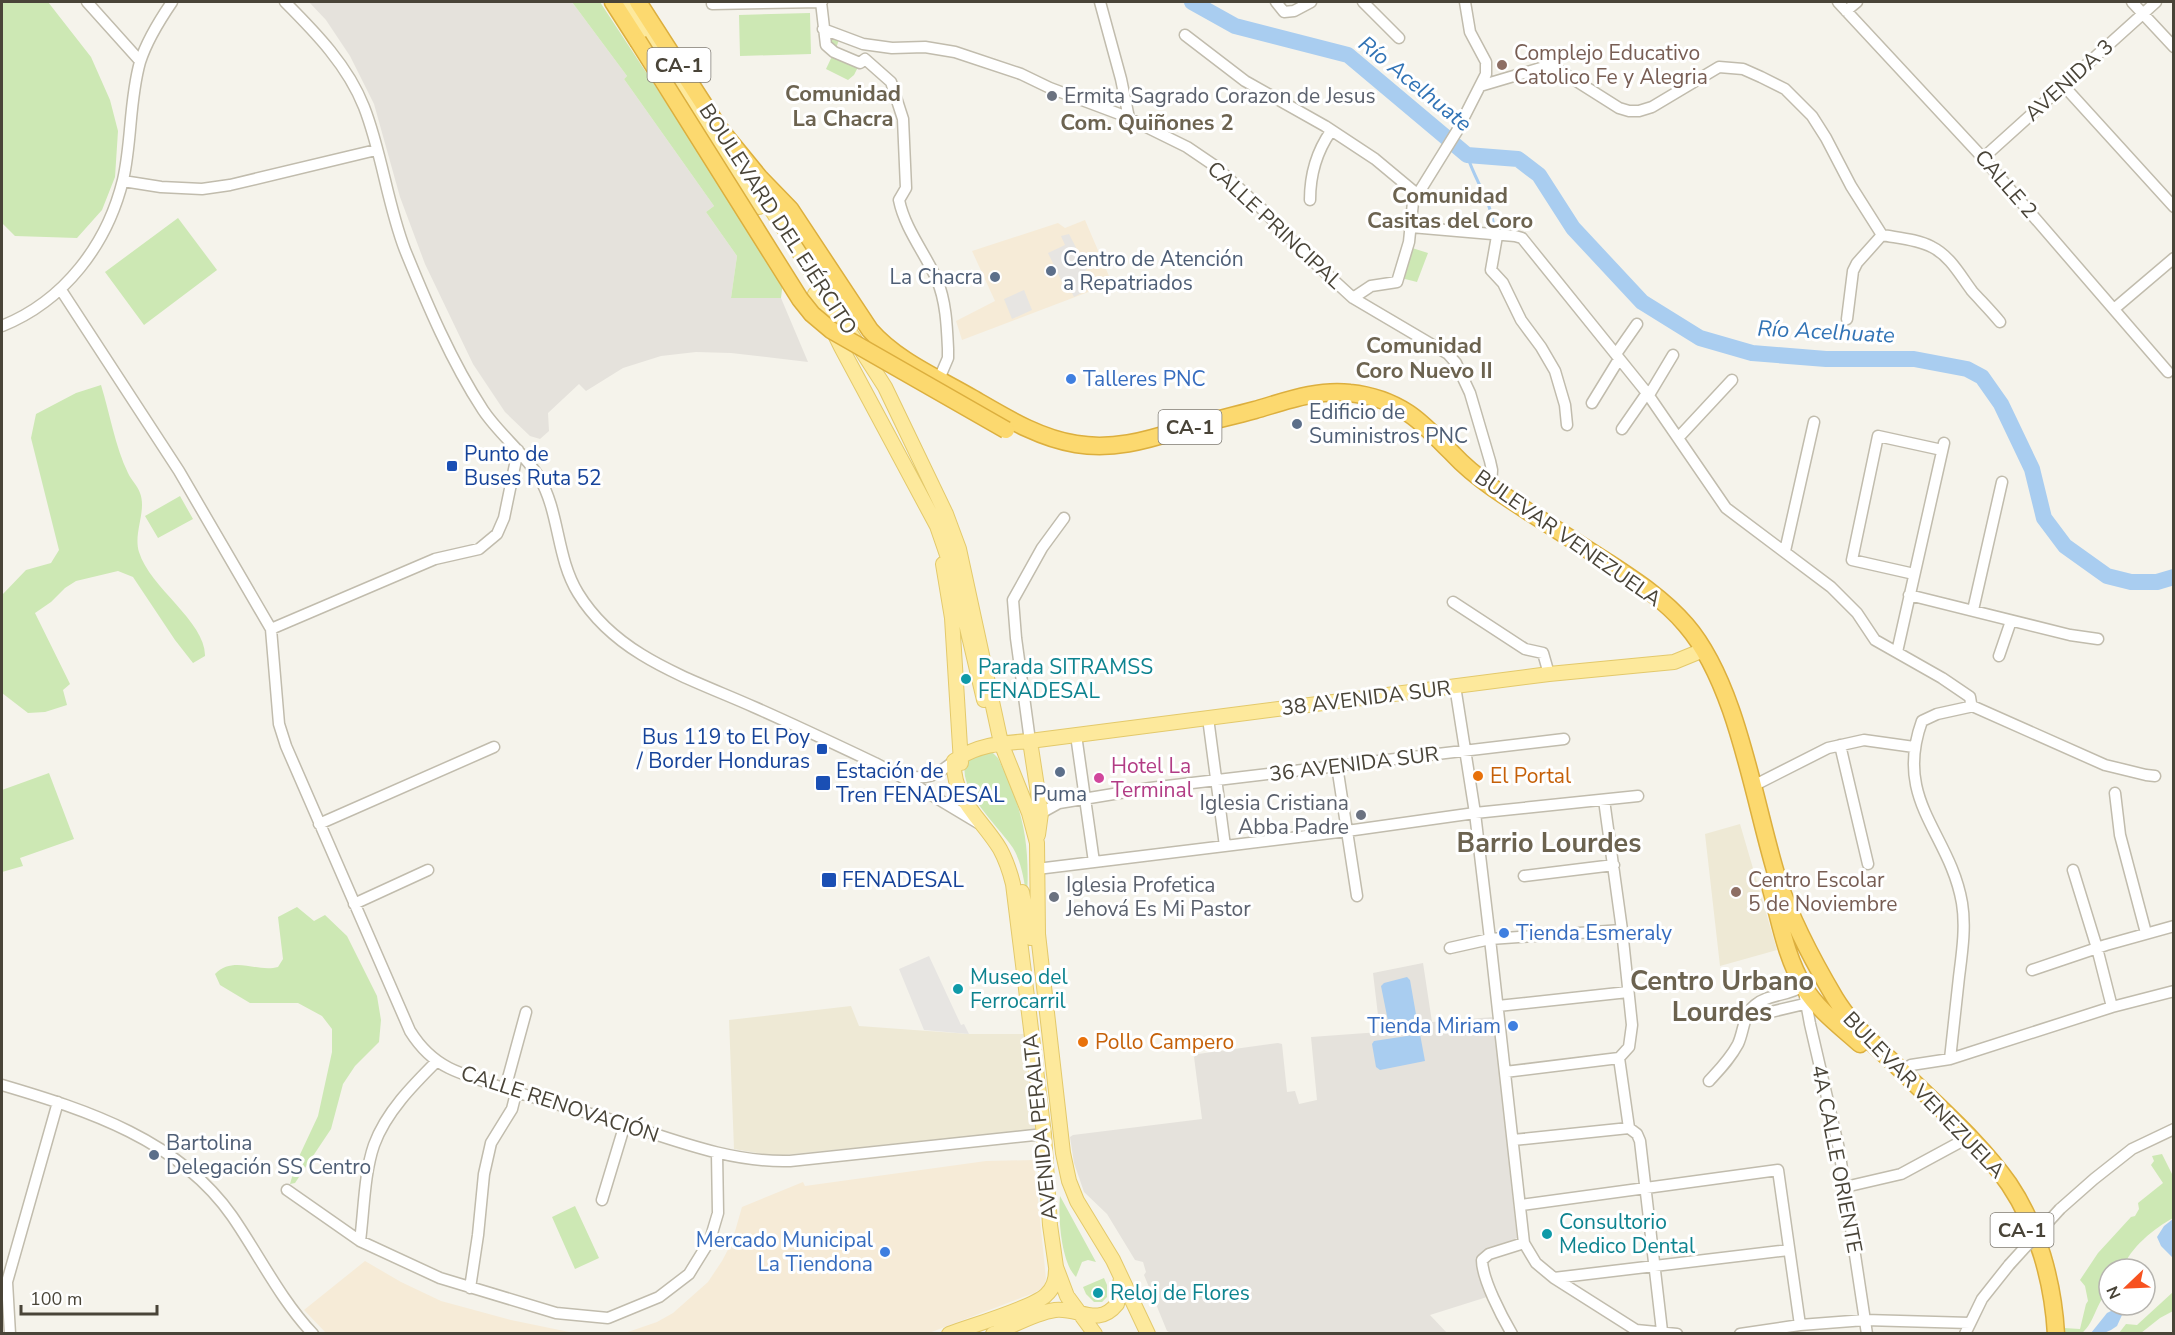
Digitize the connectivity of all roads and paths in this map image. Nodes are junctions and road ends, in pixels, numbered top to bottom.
1 (87, 2) edge
2 (172, 2) edge
3 (285, 2) edge
4 (608, 2) edge
5 (614, 2) edge
6 (626, 2) edge
7 (638, 2) edge
8 (822, 2) edge
9 (1100, 2) edge
10 (1276, 2) edge
11 (1311, 2) edge
12 (1363, 2) edge
13 (1465, 2) edge
14 (1838, 2) edge
15 (1857, 2) edge
16 (2132, 2) edge
17 (2156, 2) edge
18 (712, 4) dead end
19 (1846, 11) junction
20 (2143, 13) junction
21 (628, 24) junction
22 (824, 29) junction
23 (1185, 34) dead end
24 (1399, 38) dead end
25 (2174, 47) edge
26 (140, 61) junction
27 (2063, 85) junction
28 (1480, 86) junction
29 (1129, 118) junction
30 (720, 128) junction
31 (1331, 131) junction
32 (376, 150) junction
33 (1983, 158) junction
34 (123, 181) junction
35 (1417, 194) junction
36 (1310, 200) dead end
37 (2174, 207) edge
38 (1411, 227) junction
39 (1497, 236) junction
40 (1882, 236) junction
41 (2174, 258) edge
42 (61, 290) junction
43 (1353, 297) junction
44 (2114, 309) junction
45 (1847, 319) dead end
46 (2000, 322) dead end
47 (1637, 324) dead end
48 (2, 326) edge
49 (1673, 355) dead end
50 (1618, 356) junction
51 (2168, 372) dead end
52 (939, 379) junction
53 (1732, 380) dead end
54 (1648, 394) junction
55 (1592, 403) dead end
56 (1814, 422) dead end
57 (1567, 425) dead end
58 (1622, 429) dead end
59 (1006, 430) joint
60 (1678, 438) junction
61 (518, 450) junction
62 (2002, 482) dead end
63 (1491, 487) junction
64 (927, 506) junction
65 (1064, 519) dead end
66 (1785, 551) junction
67 (1914, 574) junction
68 (1909, 595) junction
69 (1453, 602) dead end
70 (1973, 610) junction
71 (2011, 621) junction
72 (271, 629) junction
73 (1690, 629) junction
74 (2098, 639) dead end
75 (1897, 652) junction
76 (1698, 653) junction
77 (1999, 656) dead end
78 (1715, 672) junction
79 (1549, 674) junction
80 (1455, 686) junction
81 (1970, 705) junction
82 (1208, 718) junction
83 (1076, 735) junction
84 (1564, 739) dead end
85 (1030, 741) junction
86 (998, 743) junction
87 (1840, 745) junction
88 (494, 747) dead end
89 (1914, 747) junction
90 (1465, 750) junction
91 (957, 759) junction
92 (1337, 766) junction
93 (898, 775) junction
94 (2156, 776) dead end
95 (1216, 780) junction
96 (1753, 786) junction
97 (2115, 793) dead end
98 (1638, 796) dead end
99 (1085, 799) junction
100 (1604, 800) junction
101 (1041, 813) junction
102 (1475, 813) junction
103 (319, 824) junction
104 (984, 827) junction
105 (1347, 831) junction
106 (1037, 843) junction
107 (1225, 846) junction
108 (1094, 862) junction
109 (1868, 864) dead end
110 (1614, 865) junction
111 (1037, 869) junction
112 (428, 870) dead end
113 (2073, 870) dead end
114 (1524, 876) dead end
115 (1357, 896) dead end
116 (354, 904) junction
117 (2174, 926) edge
118 (1030, 928) junction
119 (1622, 930) junction
120 (2146, 933) junction
121 (1491, 939) junction
122 (1450, 948) dead end
123 (2097, 948) junction
124 (2032, 970) dead end
125 (1827, 984) junction
126 (1803, 986) junction
127 (1628, 992) junction
128 (2174, 992) edge
129 (1810, 1002) junction
130 (1498, 1006) junction
131 (2112, 1007) junction
132 (526, 1012) dead end
133 (1749, 1012) junction
134 (1619, 1058) junction
135 (1950, 1059) junction
136 (437, 1061) junction
137 (1505, 1072) junction
138 (1902, 1072) junction
139 (1709, 1081) dead end
140 (2, 1085) edge
141 (505, 1089) junction
142 (516, 1093) junction
143 (58, 1102) junction
144 (625, 1124) junction
145 (1629, 1128) junction
146 (2174, 1129) edge
147 (1047, 1133) junction
148 (1513, 1140) junction
149 (1962, 1141) junction
150 (717, 1153) junction
151 (1647, 1187) junction
152 (1845, 1187) junction
153 (287, 1190) dead end
154 (602, 1200) dead end
155 (1521, 1205) junction
156 (360, 1241) junction
157 (1524, 1243) junction
158 (1789, 1250) junction
159 (1655, 1266) junction
160 (1056, 1268) junction
161 (1121, 1276) junction
162 (1554, 1278) junction
163 (4, 1281) edge
164 (470, 1288) junction
165 (1120, 1292) junction
166 (1086, 1315) junction
167 (1865, 1320) junction
168 (1800, 1325) junction
169 (1968, 1328) edge
170 (1662, 1331) junction
171 (1637, 1332) edge
172 (10, 1334) edge
173 (313, 1334) edge
174 (949, 1334) edge
175 (993, 1334) edge
176 (1095, 1334) edge
177 (1104, 1334) edge
178 (1139, 1334) edge
179 (1148, 1334) edge
180 (1512, 1334) edge
181 (1677, 1334) edge
182 (1740, 1334) edge
183 (1867, 1334) edge
184 (2047, 1334) edge
185 (2056, 1334) edge

1 - 26 street
2 - 26 street
3 - 32 street
4 - 21 main road, BOULEVARD DEL EJÉRCITO
5 - 21 highway, BOULEVARD DEL EJÉRCITO / CA-1
6 - 64 main road
7 - 30 highway, BOULEVARD DEL EJÉRCITO / CA-1
8 - 18 street
8 - 22 street
9 - 29 street
10 - 11 street
12 - 24 street
13 - 28 street
14 - 19 street, CALLE 2
15 - 19 street
16 - 20 street
17 - 20 street, AVENIDA 3
19 - 33 street, CALLE 2
20 - 25 street
20 - 27 street, AVENIDA 3
21 - 59 highway, BOULEVARD DEL EJÉRCITO / CA-1, bridge
22 - 29 street, CALLE PRINCIPAL
22 - 52 street
23 - 31 street
26 - 34 street
27 - 33 street, AVENIDA 3
27 - 37 street
28 - 35 street
28 - 40 street
29 - 43 street, CALLE PRINCIPAL
30 - 52 highway, BULEVAR VENEZUELA / CA-1
30 - 86 main road, BOULEVARD DEL EJÉRCITO
31 - 35 street
31 - 36 street
32 - 34 street
32 - 61 street
33 - 44 street, CALLE 2
34 - 42 street
35 - 38 street
38 - 39 street
38 - 43 street
39 - 50 street
39 - 57 street
40 - 45 street
40 - 46 street
41 - 44 street
42 - 48 street
42 - 72 street
43 - 63 street, CALLE PRINCIPAL
44 - 51 street, CALLE 2
47 - 50 street
49 - 54 street
50 - 54 street
50 - 55 street
52 - 63 highway, BULEVAR VENEZUELA / CA-1
53 - 60 street
54 - 58 street
54 - 60 street
56 - 66 street
59 - 76 highway, BULEVAR VENEZUELA / CA-1
60 - 66 street
61 - 72 street
61 - 93 street
62 - 70 street
63 - 73 highway, BULEVAR VENEZUELA / CA-1
64 - 86 main road
64 - 91 main road
65 - 85 street
66 - 75 street
67 - 67 street
67 - 68 street
68 - 70 street
68 - 75 street
69 - 79 street
70 - 71 street
71 - 74 street
71 - 77 street
72 - 103 street, CALLE RENOVACIÓN
73 - 76 highway
73 - 78 highway, BULEVAR VENEZUELA / CA-1
75 - 81 street
76 - 78 highway
76 - 79 main road, 38 AVENIDA SUR
76 - 126 highway, BULEVAR VENEZUELA / CA-1
78 - 96 highway, BULEVAR VENEZUELA / CA-1
79 - 80 main road, 38 AVENIDA SUR
80 - 82 main road, 38 AVENIDA SUR
80 - 90 street
81 - 89 street
81 - 94 street
82 - 83 main road, 38 AVENIDA SUR
82 - 95 street
83 - 85 main road, 38 AVENIDA SUR
83 - 99 street
84 - 90 street, 36 AVENIDA SUR
85 - 86 main road
85 - 101 main road, AVENIDA PERALTA
86 - 91 main road
86 - 106 main road, AVENIDA PERALTA
86 - 118 main road
87 - 89 street
87 - 96 street
87 - 109 street
88 - 103 street
89 - 135 street
90 - 92 street, 36 AVENIDA SUR
90 - 102 street
91 - 93 street
91 - 104 main road, AVENIDA PERALTA
91 - 118 main road
92 - 95 street, 36 AVENIDA SUR
92 - 105 street
93 - 104 street
95 - 99 street, 36 AVENIDA SUR
95 - 107 street
96 - 125 highway, BULEVAR VENEZUELA / CA-1
97 - 120 street
98 - 100 street
99 - 101 street, 36 AVENIDA SUR
99 - 108 street
100 - 102 street
100 - 110 street
101 - 106 main road, AVENIDA PERALTA
102 - 105 street
102 - 121 street
103 - 116 street, CALLE RENOVACIÓN
104 - 147 main road, AVENIDA PERALTA
105 - 107 street
105 - 115 street
106 - 111 main road, AVENIDA PERALTA
107 - 108 street
108 - 111 street
110 - 114 street
110 - 119 street
111 - 161 main road, AVENIDA PERALTA
112 - 116 street
113 - 123 street
116 - 136 street, CALLE RENOVACIÓN
117 - 120 street
118 - 147 main road
119 - 121 street
119 - 127 street
120 - 123 street
121 - 122 street
121 - 130 street
123 - 124 street
123 - 131 street
125 - 126 highway
125 - 138 highway, BULEVAR VENEZUELA / CA-1
126 - 129 highway, BULEVAR VENEZUELA / CA-1
126 - 133 street
127 - 130 street
127 - 134 street
128 - 131 street
129 - 133 street
129 - 149 highway, BULEVAR VENEZUELA / CA-1
129 - 152 street, 4A CALLE ORIENTE
130 - 137 street
131 - 135 street
132 - 141 street
133 - 139 street
134 - 137 street
134 - 145 street
135 - 138 street
136 - 141 street, CALLE RENOVACIÓN
136 - 156 street
137 - 148 street
138 - 185 highway, BULEVAR VENEZUELA / CA-1
140 - 143 street
141 - 142 street, CALLE RENOVACIÓN
142 - 144 street, CALLE RENOVACIÓN
142 - 164 street
143 - 163 street
143 - 173 street
144 - 150 street, CALLE RENOVACIÓN
144 - 154 street
145 - 148 street
145 - 151 street
146 - 169 street, bridge
147 - 150 street, CALLE RENOVACIÓN
147 - 160 main road, AVENIDA PERALTA
147 - 165 main road
147 - 166 main road
148 - 155 street
149 - 152 street
149 - 184 highway, BULEVAR VENEZUELA / CA-1
150 - 164 street
151 - 155 street
151 - 158 street
151 - 159 street
152 - 167 street, 4A CALLE ORIENTE
153 - 156 street
155 - 157 street
156 - 164 street
157 - 162 street
157 - 180 street
158 - 159 street
158 - 168 street
159 - 162 street
159 - 170 street
160 - 166 main road, AVENIDA PERALTA
160 - 174 main road
161 - 165 main road
161 - 179 main road, AVENIDA PERALTA
162 - 171 street
163 - 172 street
165 - 166 main road
165 - 178 main road
166 - 175 main road
166 - 176 main road, AVENIDA PERALTA
166 - 177 main road
167 - 168 street
167 - 169 street
167 - 183 street, 4A CALLE ORIENTE
168 - 182 street
170 - 171 street
170 - 181 street

